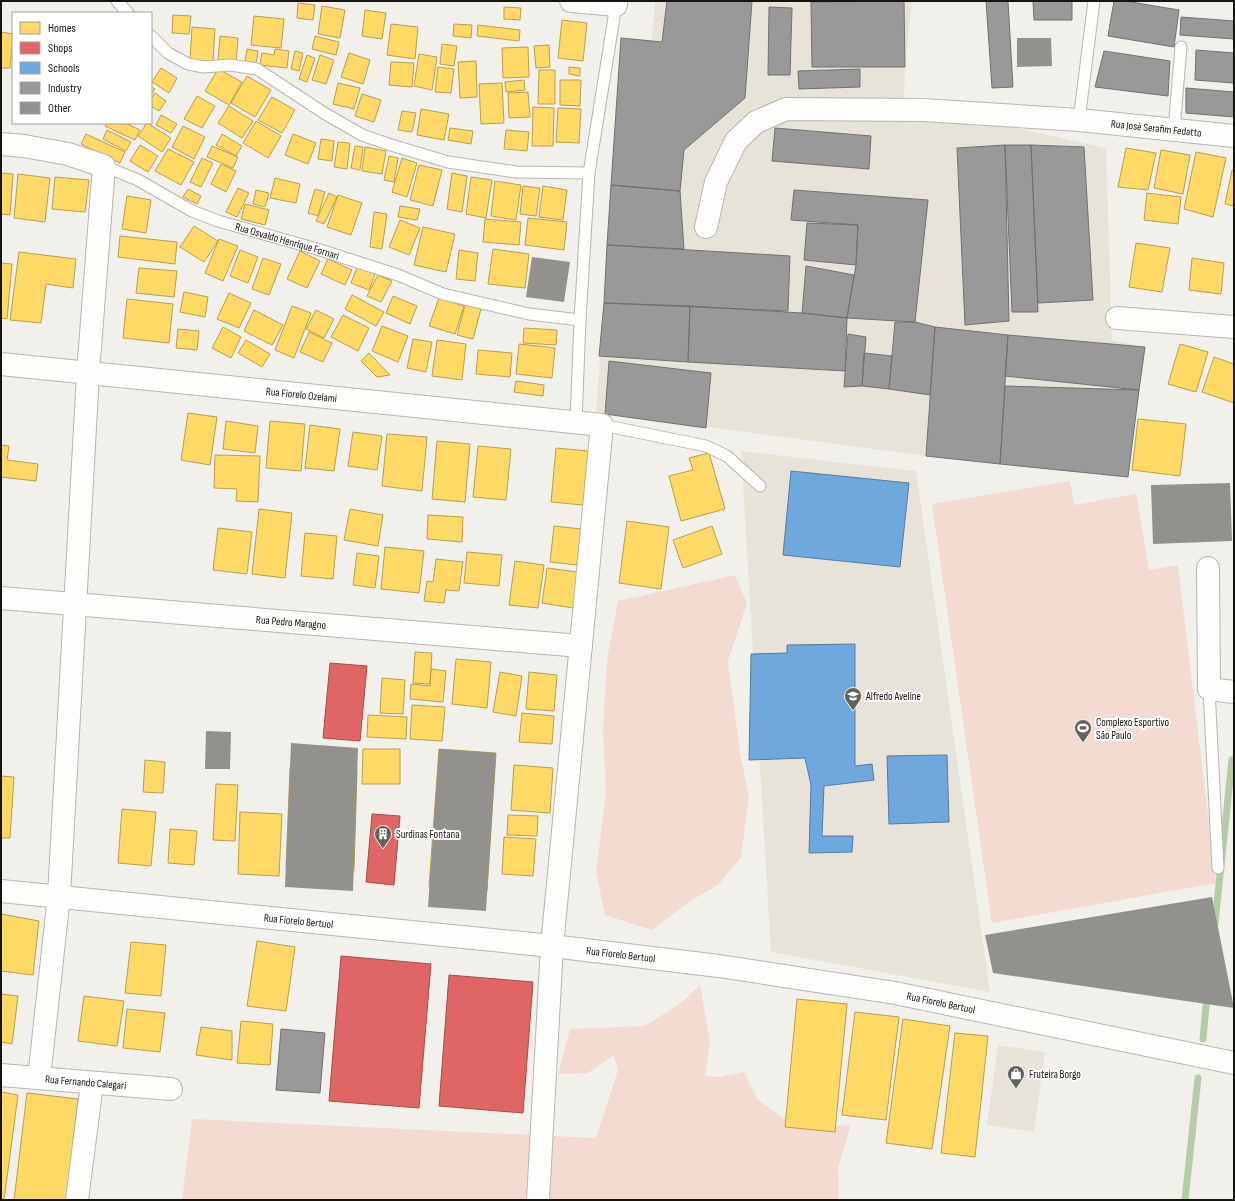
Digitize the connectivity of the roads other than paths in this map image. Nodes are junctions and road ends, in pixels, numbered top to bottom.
1 (116, 1) edge
2 (571, 1) edge
3 (1094, 1) edge
4 (616, 3) edge
5 (127, 12) edge
6 (152, 37) edge
7 (1181, 47) dead end
8 (1079, 120) junction
9 (1174, 130) junction
10 (1234, 136) edge
11 (1, 144) edge
12 (104, 166) junction
13 (589, 173) junction
14 (706, 227) dead end
15 (1118, 318) dead end
16 (580, 320) junction
17 (1234, 327) edge
18 (1, 364) edge
19 (88, 373) junction
20 (576, 422) junction
21 (602, 425) junction
22 (760, 486) dead end
23 (1208, 568) dead end
24 (1, 598) edge
25 (75, 604) junction
26 (581, 646) junction
27 (1209, 689) junction
28 (1234, 692) edge
29 (1218, 868) dead end
30 (1, 891) edge
31 (59, 896) junction
32 (552, 946) junction
33 (1234, 1063) edge
34 (1, 1075) edge
35 (39, 1078) junction
36 (92, 1083) junction
37 (171, 1089) dead end
38 (77, 1200) edge
39 (538, 1200) edge

1 - 5 lane
2 - 4 street
3 - 8 lane
4 - 13 lane
6 - 13 lane
7 - 9 lane
8 - 9 street, Rua José Serafim Fedatto
8 - 14 street, Rua José Serafim Fedatto
9 - 10 street, Rua José Serafim Fedatto
11 - 12 street, Rua Osvaldo Henrique Fornari
12 - 16 lane, Rua Osvaldo Henrique Fornari
12 - 19 street
13 - 16 lane
15 - 17 street
16 - 20 lane
18 - 19 street, Rua Fiorelo Ozelami
19 - 20 street, Rua Fiorelo Ozelami
19 - 25 street
20 - 21 street, Rua Fiorelo Ozelami
21 - 22 lane
21 - 26 street
23 - 27 street
24 - 25 street, Rua Pedro Maragno
25 - 26 street, Rua Pedro Maragno
25 - 31 street
26 - 32 street
27 - 28 street
27 - 29 lane
30 - 31 street, Rua Fiorelo Bertuol
31 - 32 street, Rua Fiorelo Bertuol
31 - 35 street
32 - 33 street, Rua Fiorelo Bertuol
32 - 39 street
34 - 35 street, Rua Fernando Calegari
35 - 36 street, Rua Fernando Calegari
36 - 37 street, Rua Fernando Calegari
36 - 38 street

